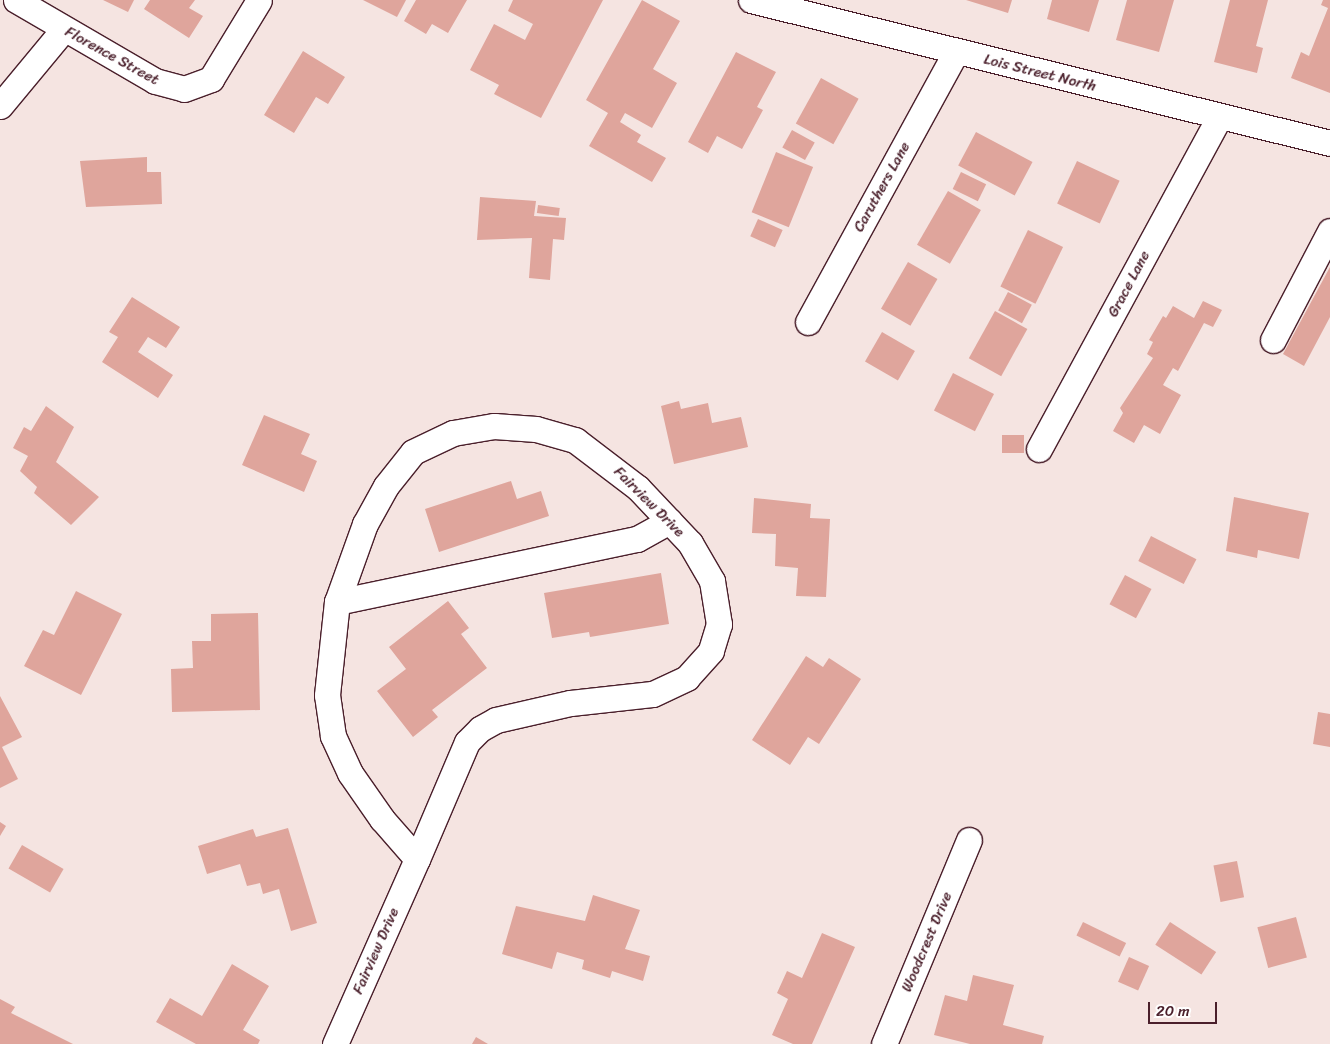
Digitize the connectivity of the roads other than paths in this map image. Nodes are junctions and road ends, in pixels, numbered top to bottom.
1 (259, 0) edge
2 (751, 0) edge
3 (21, 2) edge
4 (63, 30) junction
5 (956, 52) junction
6 (0, 106) edge
7 (1219, 118) junction
8 (1330, 143) edge
9 (1330, 231) edge
10 (808, 322) dead end
11 (1273, 340) dead end
12 (1039, 449) dead end
13 (669, 521) junction
14 (337, 602) junction
15 (969, 840) dead end
16 (417, 859) junction
17 (335, 1044) edge
18 (884, 1044) edge

1 - 4 street, Florence Street
2 - 5 street, Lois Street North
3 - 4 street, Florence Street
4 - 6 street
5 - 7 street, Lois Street North
5 - 10 street, Caruthers Lane
7 - 8 street, Lois Street North
7 - 12 street, Grace Lane
9 - 11 street
13 - 14 street
13 - 14 street, Fairview Drive
13 - 16 street, Fairview Drive
14 - 16 street, Fairview Drive
15 - 18 street, Woodcrest Drive
16 - 17 street, Fairview Drive

